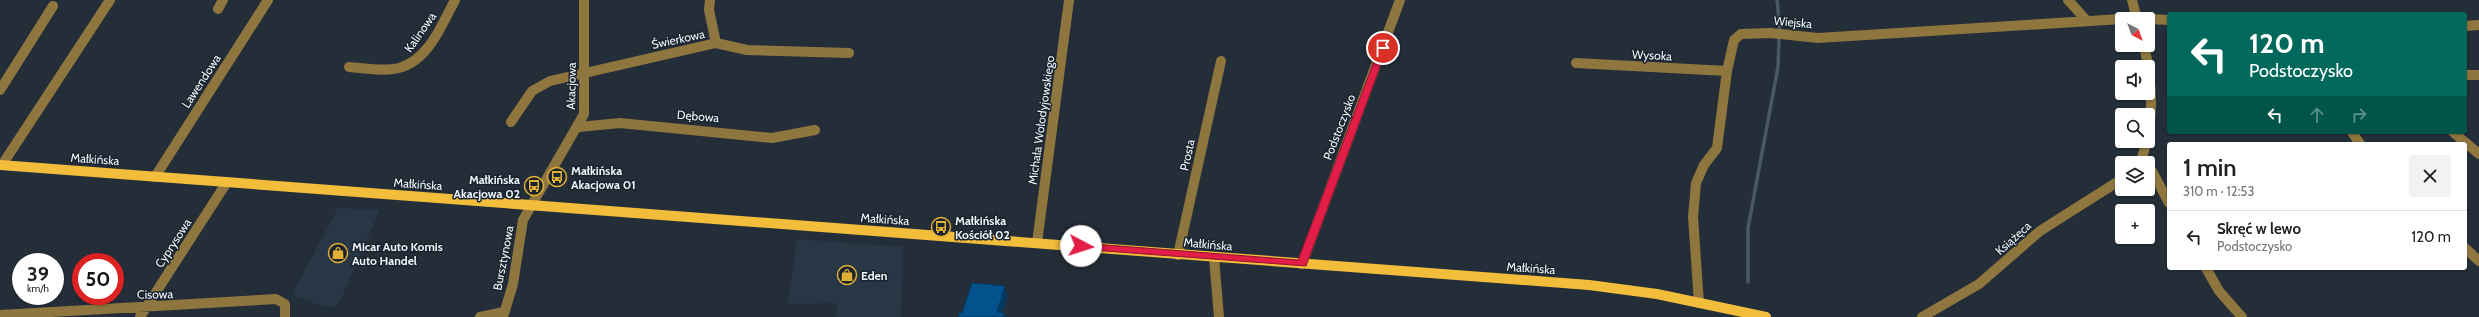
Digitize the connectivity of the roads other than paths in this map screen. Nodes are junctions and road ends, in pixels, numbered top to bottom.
1 (110, 0) edge
2 (224, 0) edge
3 (268, 0) edge
4 (455, 0) edge
5 (584, 0) edge
6 (710, 0) edge
7 (1069, 0) edge
8 (1400, 0) edge
9 (2068, 0) edge
10 (2132, 0) edge
11 (52, 6) dead end
12 (218, 9) dead end
13 (2135, 12) edge
14 (2115, 19) edge
15 (2155, 19) edge
16 (2167, 20) edge
17 (2088, 21) junction
18 (2479, 25) edge
19 (2467, 26) edge
20 (716, 43) junction
21 (2146, 52) edge
22 (849, 53) dead end
23 (1221, 61) dead end
24 (1576, 63) dead end
25 (349, 67) dead end
26 (1727, 71) junction
27 (584, 72) junction
28 (2467, 75) edge
29 (2479, 75) edge
30 (0, 90) edge
31 (511, 122) dead end
32 (578, 127) junction
33 (815, 130) dead end
34 (2455, 134) edge
35 (2465, 142) edge
36 (2467, 144) edge
37 (2479, 154) edge
38 (2144, 156) edge
39 (1, 165) edge
40 (2155, 176) edge
41 (155, 177) junction
42 (227, 182) junction
43 (2115, 183) edge
44 (2166, 193) edge
45 (532, 206) junction
46 (1038, 243) junction
47 (2467, 250) edge
48 (1178, 254) junction
49 (1214, 258) junction
50 (2479, 261) edge
51 (1302, 264) junction
52 (2207, 270) edge
53 (1699, 303) junction
54 (147, 306) junction
55 (0, 315) edge
56 (504, 315) edge
57 (140, 317) edge
58 (285, 317) edge
59 (480, 317) edge
60 (1218, 317) edge
61 (1766, 317) edge
62 (1922, 317) edge
63 (2242, 317) edge

1 - 39 street
2 - 12 street
3 - 41 street, Lawendowa
4 - 25 street, Kalinowa
5 - 27 street, Akacjowa
6 - 20 street
7 - 46 street, Michała Wołodyjowskiego
8 - 51 street, Podstoczysko
9 - 17 street
10 - 13 street
11 - 30 street
14 - 17 street, Wiejska
15 - 16 street
17 - 26 street, Wiejska
18 - 19 street
20 - 22 street, Świerkowa
20 - 27 street, Świerkowa
21 - 38 street
23 - 48 street, Prosta
24 - 26 street, Wysoka
26 - 53 street, Wiejska
27 - 31 street, Świerkowa
27 - 32 street, Akacjowa
28 - 29 street
32 - 33 street, Dębowa
32 - 45 street, Akacjowa
34 - 35 street
36 - 37 street
39 - 41 main road, Małkińska
40 - 44 street
41 - 42 main road, Małkińska
42 - 45 main road, Małkińska
42 - 54 street, Cyprysowa
43 - 62 street, Książęca
45 - 46 main road, Małkińska
45 - 56 street, Bursztynowa
46 - 48 main road, Małkińska
47 - 50 street
48 - 49 main road, Małkińska
49 - 51 main road, Małkińska
49 - 60 street
51 - 53 main road, Małkińska
52 - 63 street
53 - 61 main road, Małkińska
54 - 55 street, Cisowa
54 - 57 street, Cyprysowa
54 - 58 street, Cisowa
56 - 59 street

